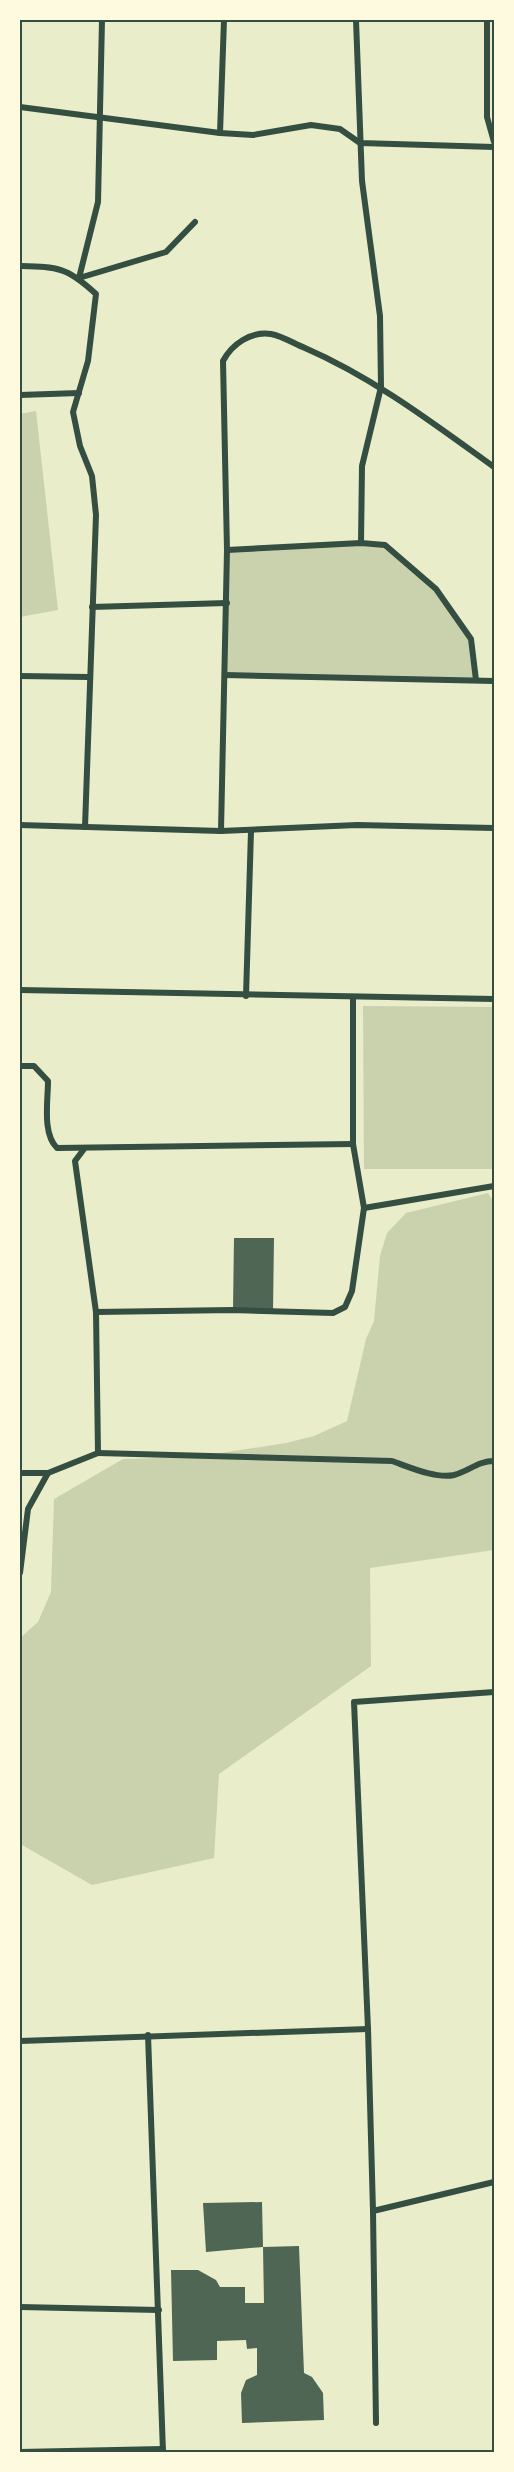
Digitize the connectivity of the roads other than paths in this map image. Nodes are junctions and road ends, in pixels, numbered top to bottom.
1 (102, 20) edge
2 (224, 20) edge
3 (356, 20) edge
4 (487, 20) edge
5 (20, 107) edge
6 (98, 116) junction
7 (220, 133) junction
8 (360, 142) junction
9 (495, 142) edge
10 (495, 147) edge
11 (195, 222) dead end
12 (20, 266) edge
13 (79, 278) junction
14 (381, 387) junction
15 (79, 393) junction
16 (20, 395) edge
17 (495, 467) edge
18 (361, 543) junction
19 (228, 550) junction
20 (226, 603) junction
21 (92, 607) junction
22 (225, 675) junction
23 (20, 676) edge
24 (88, 676) junction
25 (476, 680) junction
26 (495, 681) edge
27 (20, 825) edge
28 (85, 827) junction
29 (495, 828) edge
30 (221, 831) junction
31 (251, 831) junction
32 (20, 990) edge
33 (246, 996) junction
34 (353, 998) junction
35 (495, 999) edge
36 (20, 1066) edge
37 (353, 1144) junction
38 (84, 1149) junction
39 (495, 1186) edge
40 (364, 1208) junction
41 (96, 1312) junction
42 (98, 1453) junction
43 (495, 1461) edge
44 (20, 1473) edge
45 (48, 1473) junction
46 (20, 1573) edge
47 (495, 1692) edge
48 (368, 2029) junction
49 (148, 2035) junction
50 (20, 2041) edge
51 (495, 2182) edge
52 (373, 2211) junction
53 (20, 2307) edge
54 (159, 2310) junction
55 (376, 2423) dead end
56 (163, 2451) edge
57 (20, 2452) edge

1 - 6 street
2 - 7 street
3 - 8 street
4 - 9 street
5 - 6 street
6 - 7 street
6 - 13 street
7 - 8 street
8 - 10 street
8 - 14 street
11 - 13 street
12 - 13 street
13 - 15 street
14 - 17 street
14 - 18 street
14 - 19 street
15 - 16 street
15 - 21 street
18 - 19 street
18 - 25 street
19 - 20 street
20 - 21 street
20 - 22 street
21 - 24 street
22 - 25 street
22 - 30 street
23 - 24 street
24 - 28 street
25 - 26 street
27 - 28 street
28 - 30 street
29 - 31 street
30 - 31 street
31 - 33 street
32 - 33 street
33 - 34 street
34 - 35 street
34 - 37 street
36 - 38 street
37 - 38 street
37 - 40 street
38 - 41 street
39 - 40 street
40 - 41 street
41 - 42 street
42 - 43 street
42 - 45 street
44 - 45 street
45 - 46 street
47 - 48 street
48 - 49 street
48 - 52 street
49 - 50 street
49 - 54 street
51 - 52 street
52 - 55 street
53 - 54 street
54 - 56 street
56 - 57 street

